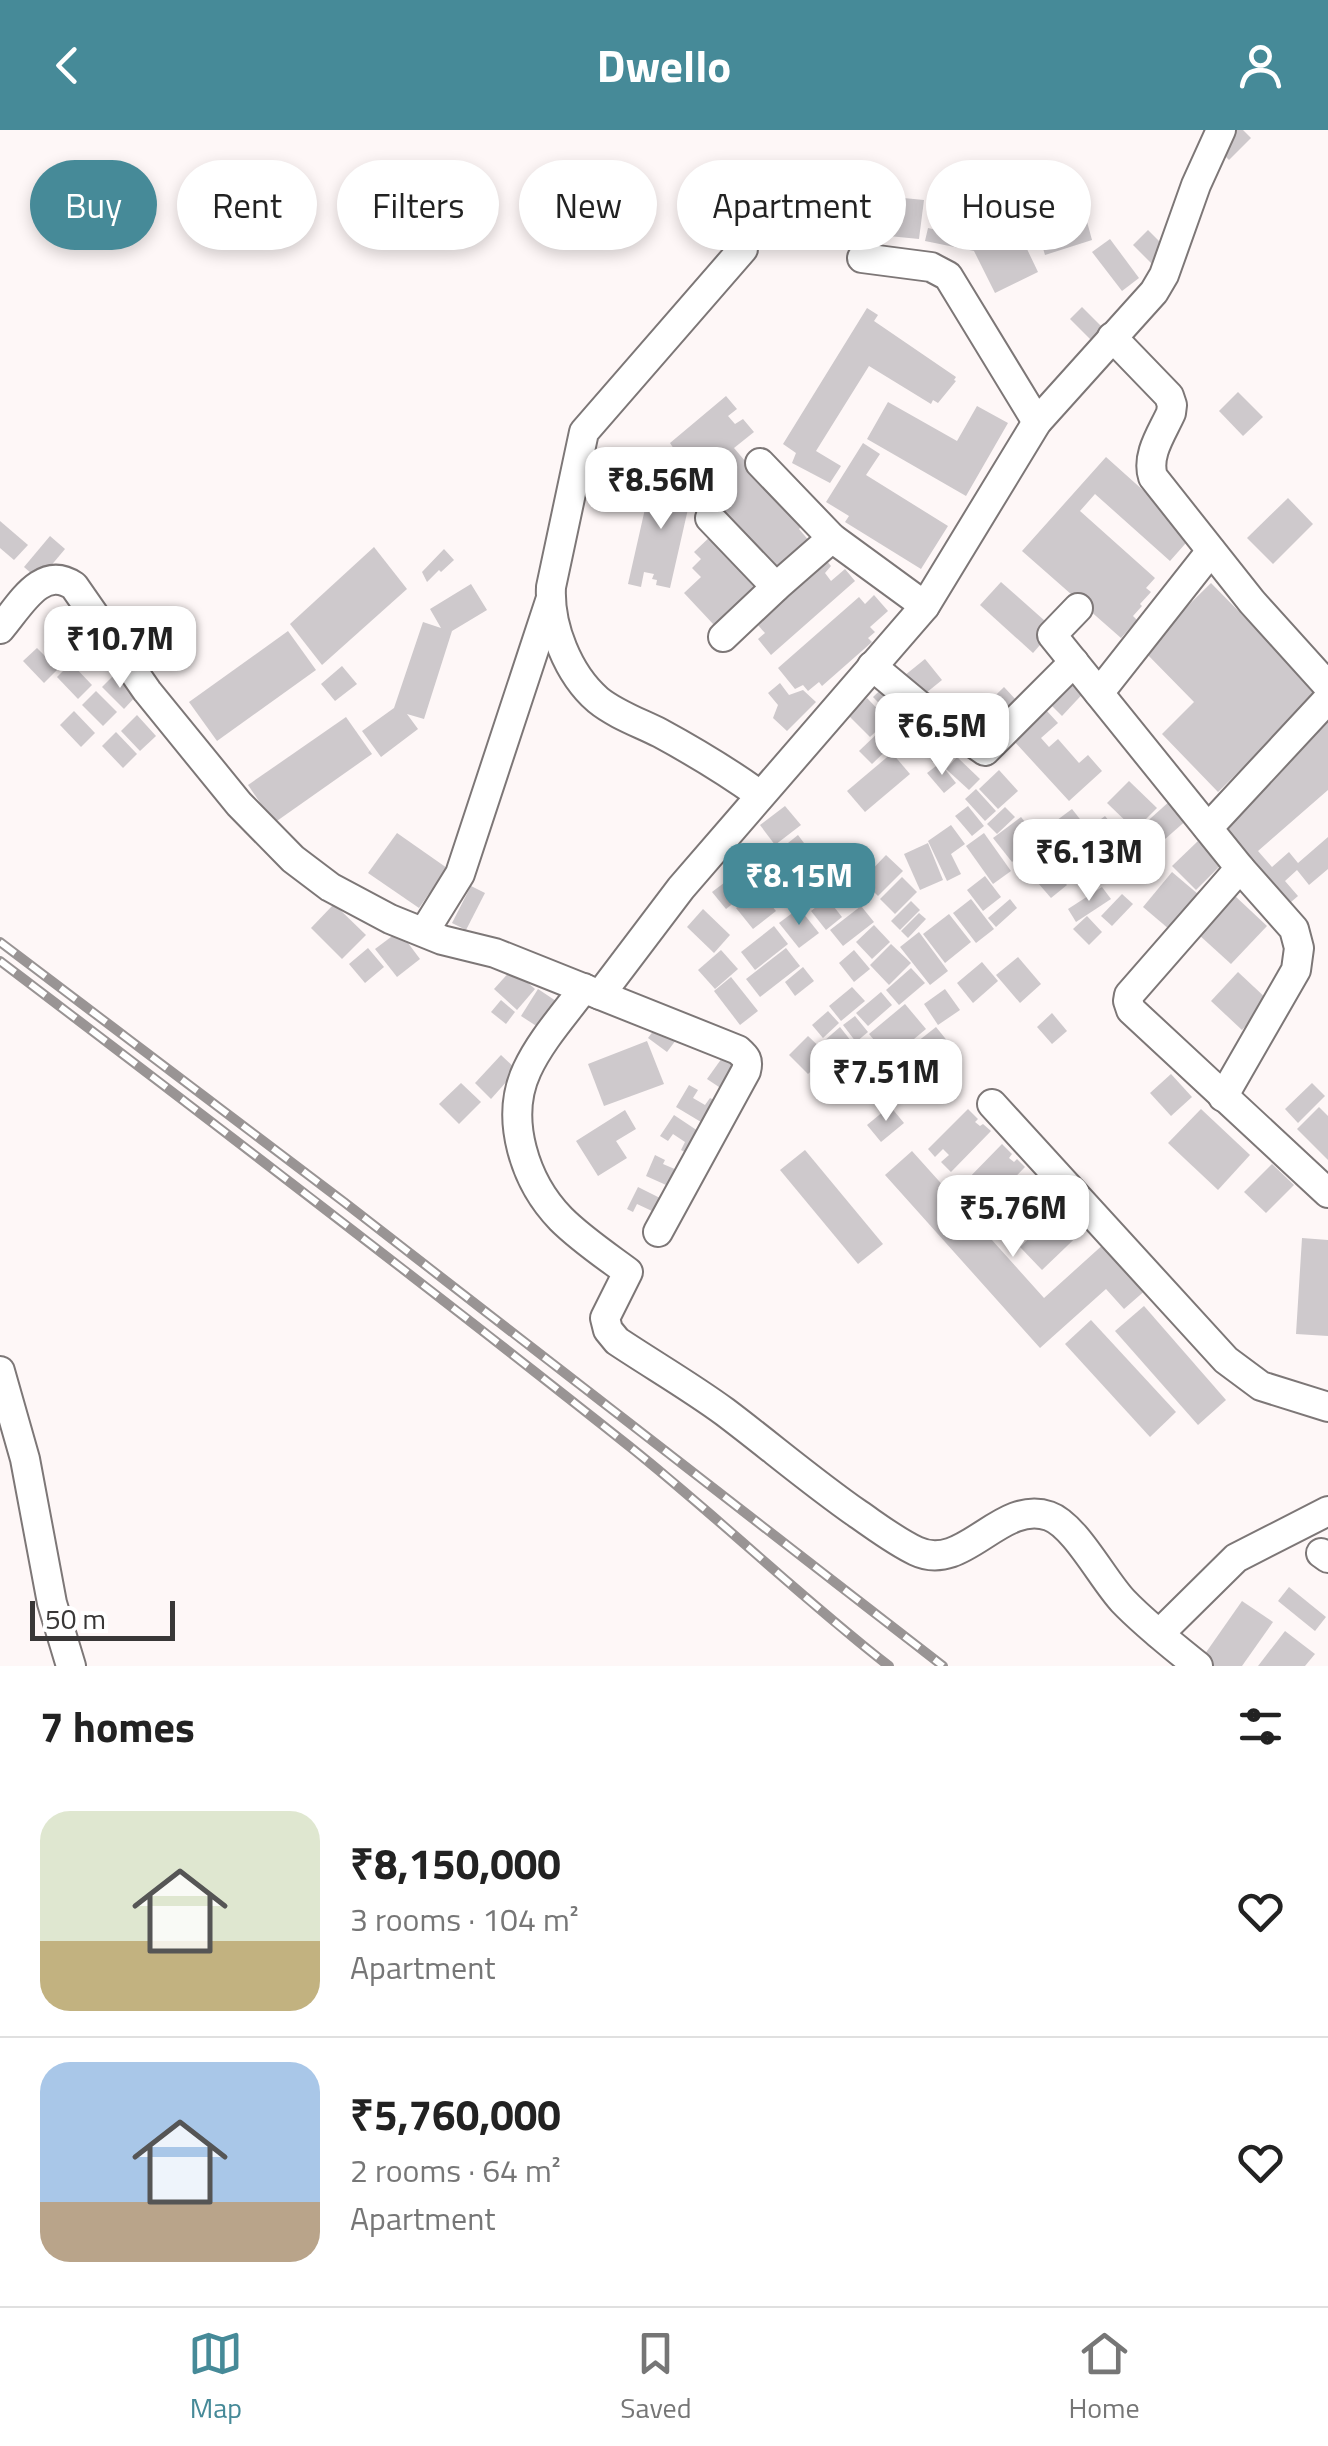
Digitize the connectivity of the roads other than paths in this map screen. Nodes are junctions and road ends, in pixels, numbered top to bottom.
1 (1221, 130) edge
2 (742, 250) edge
3 (862, 258) dead end
4 (1112, 337) junction
5 (1037, 422) junction
6 (760, 462) dead end
7 (710, 518) dead end
8 (832, 538) junction
9 (1212, 551) junction
10 (776, 587) junction
11 (550, 599) junction
12 (926, 606) junction
13 (1078, 608) dead end
14 (0, 629) edge
15 (722, 637) dead end
16 (1074, 662) junction
17 (872, 666) junction
18 (1328, 686) edge
19 (1099, 694) junction
20 (1328, 699) edge
21 (760, 795) junction
22 (1208, 828) junction
23 (1240, 868) junction
24 (424, 932) junction
25 (592, 992) junction
26 (1223, 1097) junction
27 (992, 1104) dead end
28 (1327, 1191) edge
29 (658, 1232) dead end
30 (0, 1371) edge
31 (1328, 1407) edge
32 (1328, 1512) edge
33 (1160, 1634) junction
34 (72, 1666) edge
35 (1198, 1666) edge

1 - 4 street
2 - 11 street
3 - 5 street
4 - 5 street
4 - 9 street
5 - 12 street
6 - 8 street
7 - 10 street
8 - 10 street
8 - 12 street
9 - 18 street
9 - 19 street
10 - 15 street
11 - 21 street
11 - 24 street
12 - 17 street
13 - 16 street
14 - 24 street
16 - 17 street
16 - 19 street
17 - 21 street
19 - 22 street
20 - 22 street
21 - 25 street
22 - 23 street
23 - 26 street
23 - 26 street
24 - 25 street
25 - 29 street
25 - 33 street
26 - 28 street
27 - 31 street
30 - 34 street
32 - 33 street
33 - 35 street

